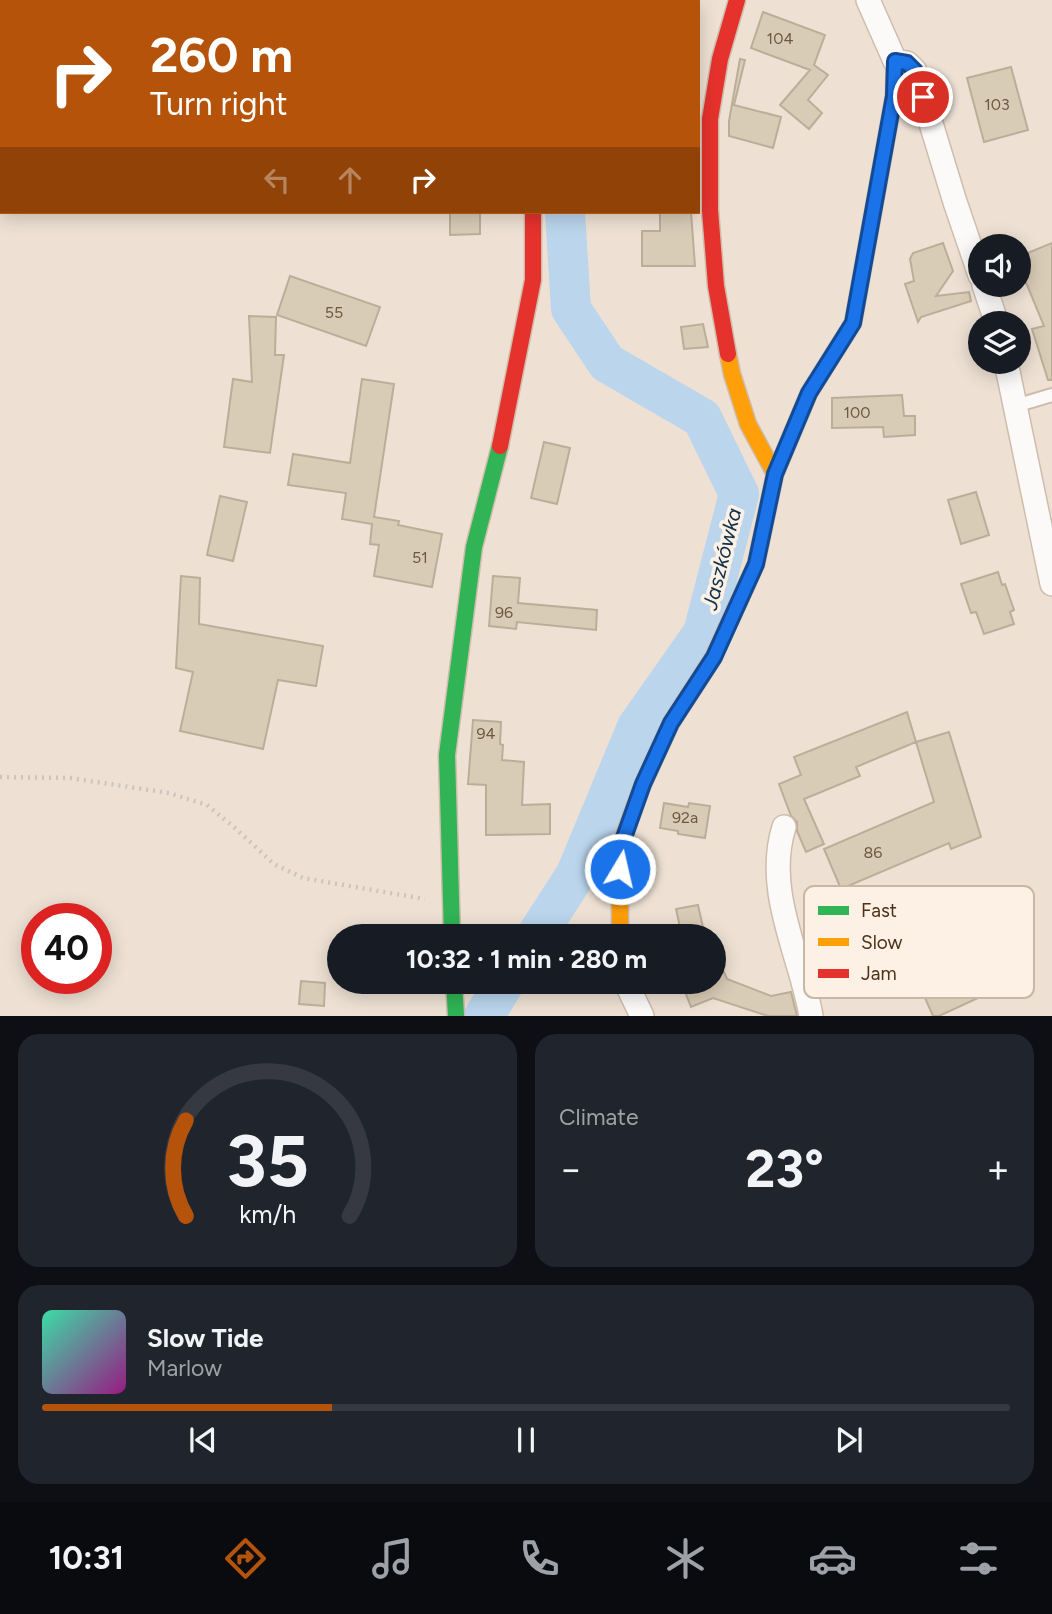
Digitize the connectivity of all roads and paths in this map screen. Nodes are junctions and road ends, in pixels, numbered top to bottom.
1 (737, 0) edge
2 (868, 0) edge
3 (895, 61) junction
4 (533, 214) edge
5 (968, 240) edge
6 (1009, 374) edge
7 (1052, 395) edge
8 (1016, 406) junction
9 (775, 474) junction
10 (1052, 584) edge
11 (0, 777) edge
12 (784, 827) dead end
13 (450, 904) junction
14 (451, 924) edge
15 (619, 924) edge
16 (804, 990) edge
17 (455, 994) edge
18 (631, 994) edge
19 (806, 998) edge
20 (456, 1016) edge
21 (642, 1016) edge
22 (811, 1016) edge

1 - 9 street
2 - 3 street
3 - 5 street
3 - 9 street
4 - 13 street
6 - 8 street
7 - 8 lane
8 - 10 street
9 - 15 street
11 - 13 path
12 - 16 street
13 - 14 street
17 - 20 street
18 - 21 street
19 - 22 street

